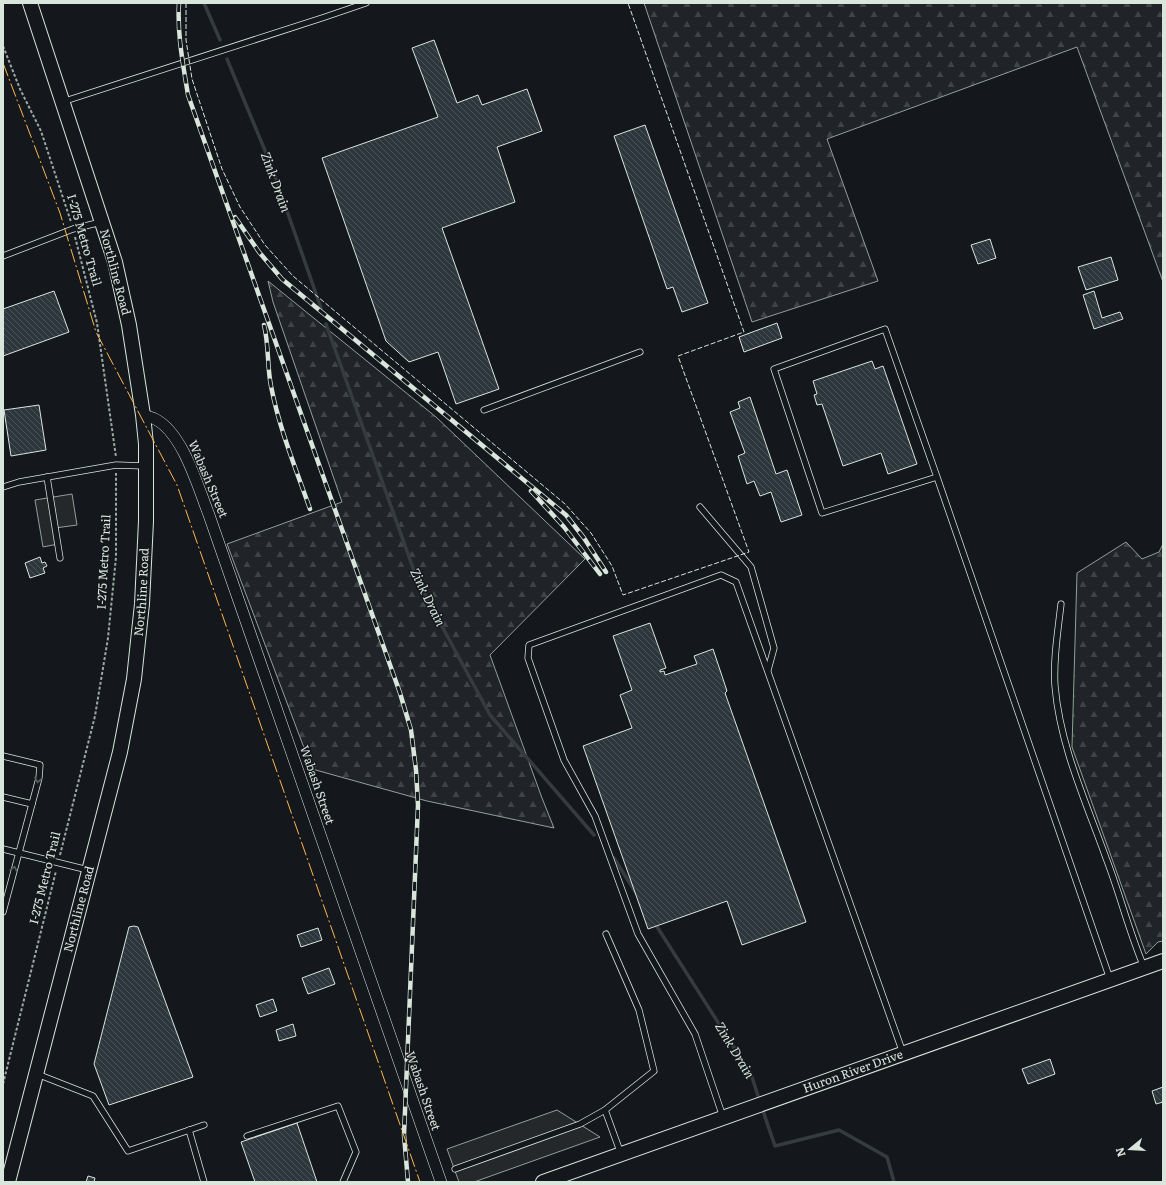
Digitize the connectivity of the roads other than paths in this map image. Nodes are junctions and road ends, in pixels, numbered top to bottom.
1 (30, 3) edge
2 (366, 3) edge
3 (62, 102) junction
4 (101, 222) junction
5 (3, 256) edge
6 (640, 352) dead end
7 (484, 410) dead end
8 (143, 415) junction
9 (146, 466) junction
10 (47, 477) junction
11 (937, 477) junction
12 (3, 487) edge
13 (700, 507) dead end
14 (60, 558) dead end
15 (1061, 604) dead end
16 (767, 671) junction
17 (3, 756) edge
18 (3, 797) edge
19 (32, 804) junction
20 (3, 849) edge
21 (18, 853) junction
22 (90, 870) junction
23 (4, 902) edge
24 (3, 912) edge
25 (606, 934) dead end
26 (1163, 961) edge
27 (1144, 968) junction
28 (1110, 980) junction
29 (903, 1053) junction
30 (36, 1073) junction
31 (605, 1110) junction
32 (723, 1117) junction
33 (204, 1125) dead end
34 (189, 1130) junction
35 (247, 1136) dead end
36 (621, 1154) junction
37 (454, 1169) dead end
38 (6, 1181) edge
39 (548, 1181) edge
40 (204, 1182) edge
41 (343, 1182) edge
42 (441, 1182) edge

1 - 3 street, Northline Road
2 - 3 lane
3 - 4 street, Northline Road
4 - 5 lane
4 - 8 street, Northline Road
6 - 7 lane
8 - 9 street, Northline Road
8 - 42 street, Wabash Street
9 - 10 lane
9 - 22 street, Northline Road
10 - 12 lane
10 - 14 lane
11 - 11 lane
11 - 28 lane
13 - 16 lane
15 - 27 lane
16 - 29 lane
16 - 32 lane
17 -> 19 lane
18 - 19 lane
19 - 21 lane
20 - 21 lane
21 - 22 lane
23 -> 21 lane
22 - 30 street, Northline Road
23 - 24 lane
25 - 31 lane
26 - 27 street, Huron River Drive
27 - 28 street, Huron River Drive
28 - 29 street, Huron River Drive
29 - 32 street, Huron River Drive
30 - 34 lane
30 - 38 street, Northline Road
31 - 36 lane
31 - 37 lane
32 - 36 street, Huron River Drive
33 - 34 lane
34 - 40 lane
35 - 41 lane
36 - 39 street, Huron River Drive

